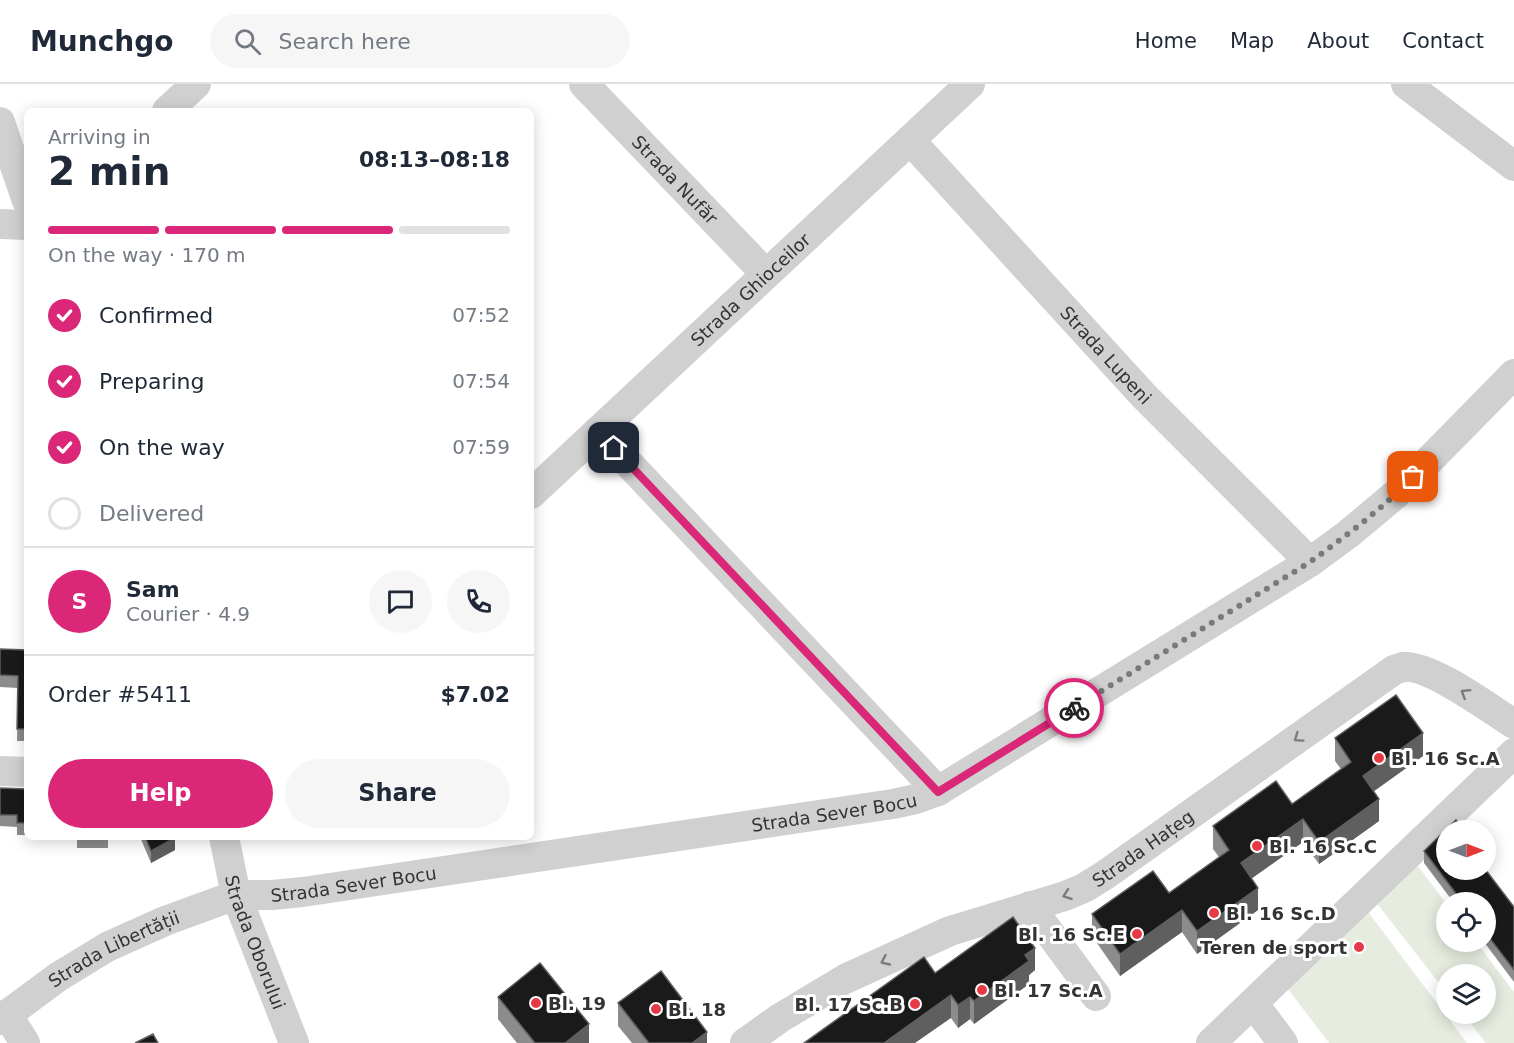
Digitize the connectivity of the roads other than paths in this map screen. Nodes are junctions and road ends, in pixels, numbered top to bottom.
1 (196, 84) edge
2 (584, 84) edge
3 (970, 84) edge
4 (1406, 84) edge
5 (170, 108) edge
6 (0, 122) edge
7 (910, 140) junction
8 (1514, 166) edge
9 (24, 192) edge
10 (0, 224) edge
11 (24, 225) edge
12 (766, 274) junction
13 (1514, 375) edge
14 (598, 431) junction
15 (534, 491) edge
16 (1310, 562) junction
17 (1514, 724) edge
18 (1514, 753) edge
19 (0, 771) edge
20 (24, 772) edge
21 (938, 792) junction
22 (225, 840) edge
23 (236, 895) junction
24 (1030, 906) junction
25 (1096, 996) dead end
26 (1253, 1004) junction
27 (4, 1017) edge
28 (25, 1043) edge
29 (294, 1043) edge
30 (745, 1043) edge
31 (1211, 1043) edge
32 (1283, 1043) edge

1 - 5 street
2 - 12 street, Strada Nufăr
3 - 7 street, Strada Ghioceilor
4 - 8 street
6 - 9 street
7 - 12 street, Strada Ghioceilor
7 - 16 street, Strada Lupeni
10 - 11 street
12 - 14 street, Strada Ghioceilor
13 - 16 street, Strada Sever Bocu
14 - 15 street, Strada Ghioceilor
14 - 21 street
16 - 21 street, Strada Sever Bocu
17 -> 24 street, Strada Hațeg
18 - 26 street
19 - 20 street
21 - 23 street, Strada Sever Bocu
22 - 23 street, Strada Oborului
23 - 27 street, Strada Libertății
23 - 29 street, Strada Oborului
24 - 25 street
24 -> 30 street, Strada Hațeg
26 - 31 street
26 - 32 street
27 - 28 street

